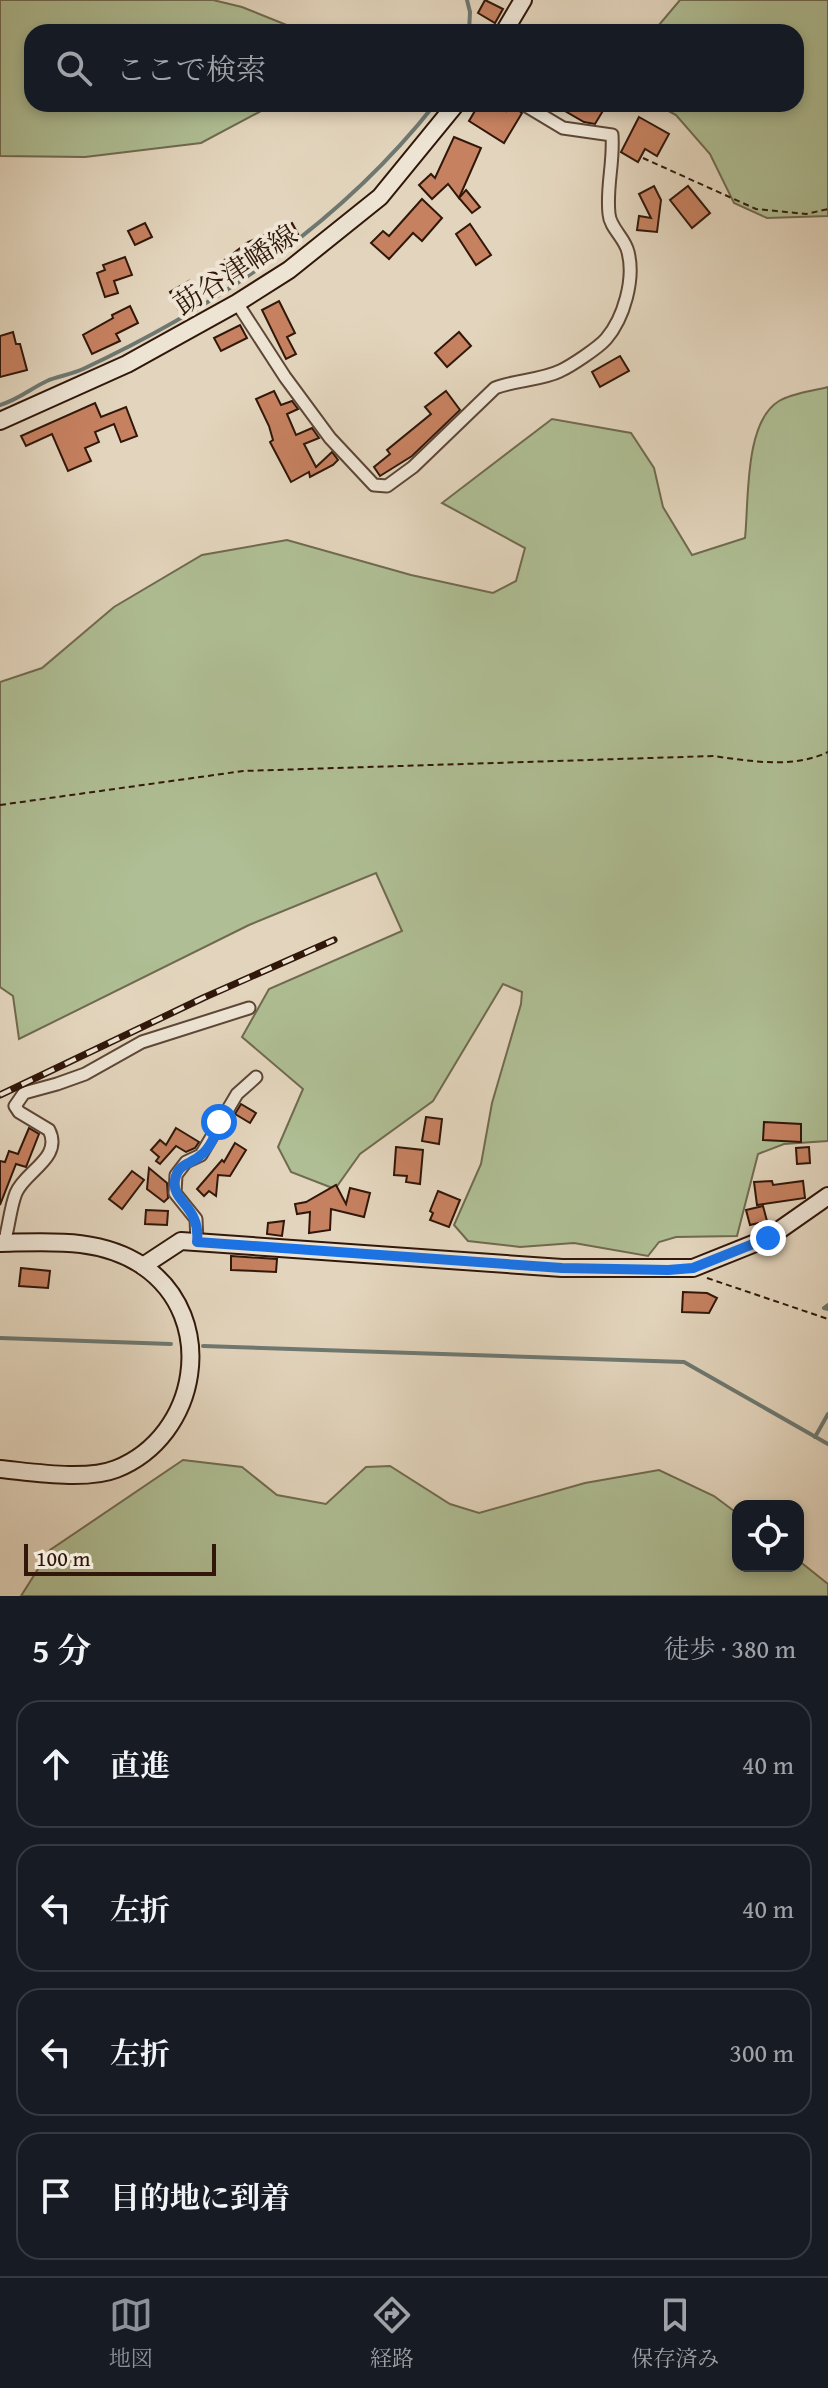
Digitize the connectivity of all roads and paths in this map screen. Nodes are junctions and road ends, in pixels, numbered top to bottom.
1 (523, 0) edge
2 (509, 24) edge
3 (449, 112) edge
4 (536, 112) edge
5 (643, 158) dead end
6 (828, 209) edge
7 (237, 303) junction
8 (0, 421) edge
9 (828, 752) edge
10 (0, 805) edge
11 (249, 1008) dead end
12 (256, 1077) dead end
13 (828, 1196) edge
14 (197, 1242) junction
15 (2, 1243) edge
16 (143, 1266) junction
17 (693, 1268) junction
18 (828, 1319) edge
19 (0, 1469) edge

1 - 2 street
3 - 7 street, 莇谷津幡線
4 - 7 street
5 - 6 path
7 - 8 street, 莇谷津幡線
9 - 10 path
11 - 15 street
12 - 14 street
13 - 17 street
14 - 16 street
14 - 17 street
15 - 16 street
16 - 19 street
17 - 18 path

